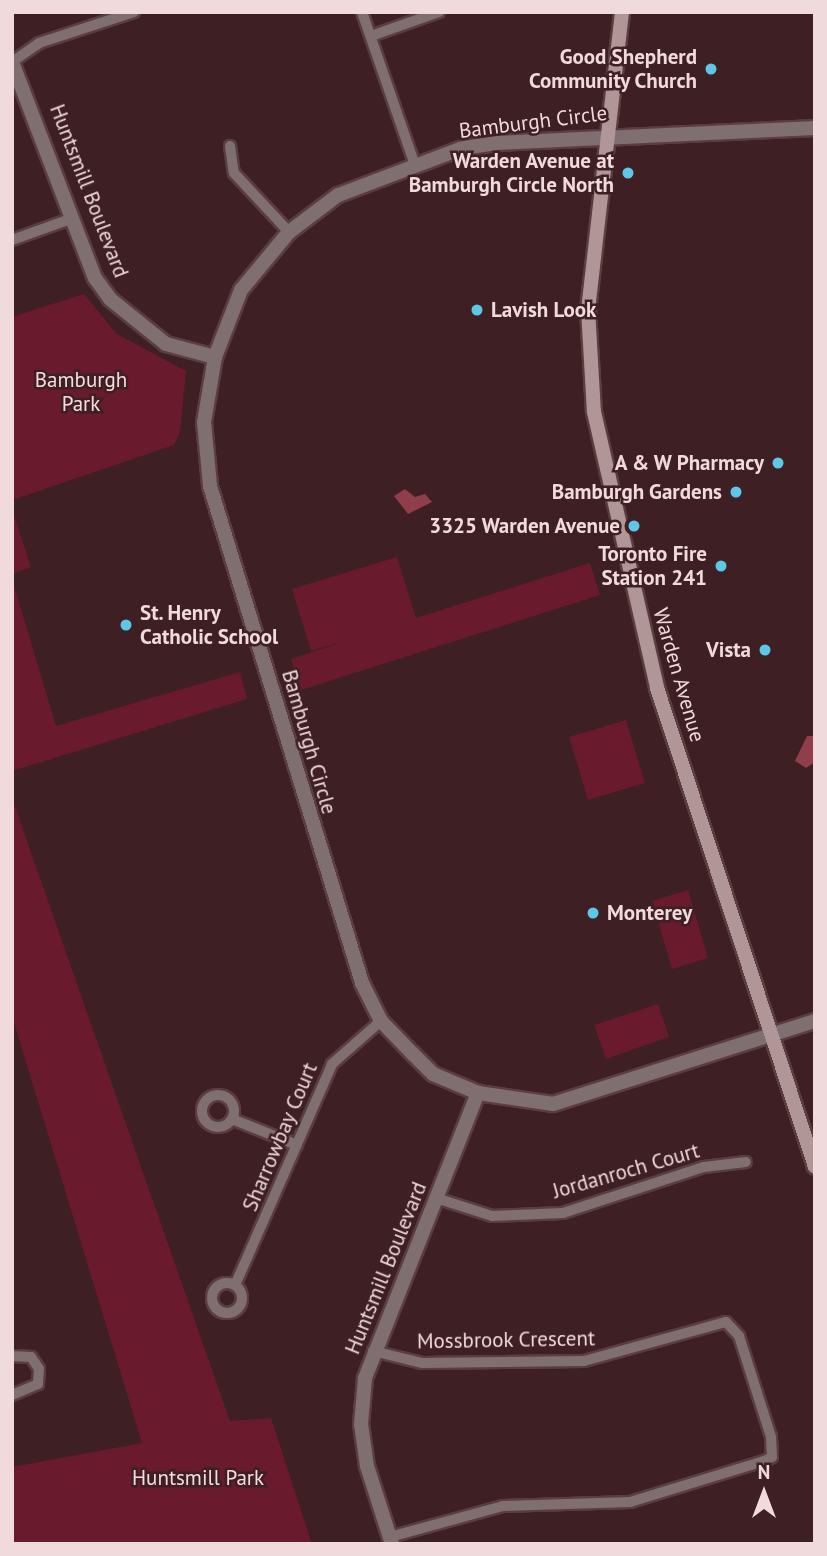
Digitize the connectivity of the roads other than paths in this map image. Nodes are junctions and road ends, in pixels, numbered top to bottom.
1 (134, 12) edge
2 (362, 12) edge
3 (439, 12) edge
4 (622, 12) edge
5 (371, 36) junction
6 (12, 62) edge
7 (815, 128) edge
8 (608, 134) junction
9 (230, 146) dead end
10 (415, 166) junction
11 (72, 218) junction
12 (289, 232) junction
13 (12, 240) edge
14 (215, 357) junction
15 (381, 1021) junction
16 (815, 1021) edge
17 (771, 1036) junction
18 (478, 1093) junction
19 (232, 1119) dead end
20 (297, 1145) junction
21 (746, 1162) dead end
22 (815, 1167) edge
23 (436, 1198) junction
24 (236, 1283) dead end
25 (373, 1351) junction
26 (12, 1356) edge
27 (12, 1395) edge
28 (391, 1541) edge

1 - 6 street
2 - 5 street
3 - 5 street
4 - 8 main road, Warden Avenue
5 - 10 street
6 - 11 street, Huntsmill Boulevard
7 - 8 street, Bamburgh Circle
8 - 10 street, Bamburgh Circle
8 - 17 main road, Warden Avenue
9 - 12 street
10 - 12 street, Bamburgh Circle
11 - 13 street
11 - 14 street, Huntsmill Boulevard
12 - 14 street, Bamburgh Circle
14 - 15 street, Bamburgh Circle
15 - 18 street, Bamburgh Circle
15 - 20 street, Sharrowbay Court
16 - 17 street, Bamburgh Circle
17 - 18 street, Bamburgh Circle
17 - 22 main road, Warden Avenue
18 - 23 street, Huntsmill Boulevard
19 - 20 street
20 - 24 street, Sharrowbay Court
21 - 23 street, Jordanroch Court
23 - 25 street, Huntsmill Boulevard
25 - 28 street, Huntsmill Boulevard
25 - 28 street, Mossbrook Crescent
26 - 27 street

